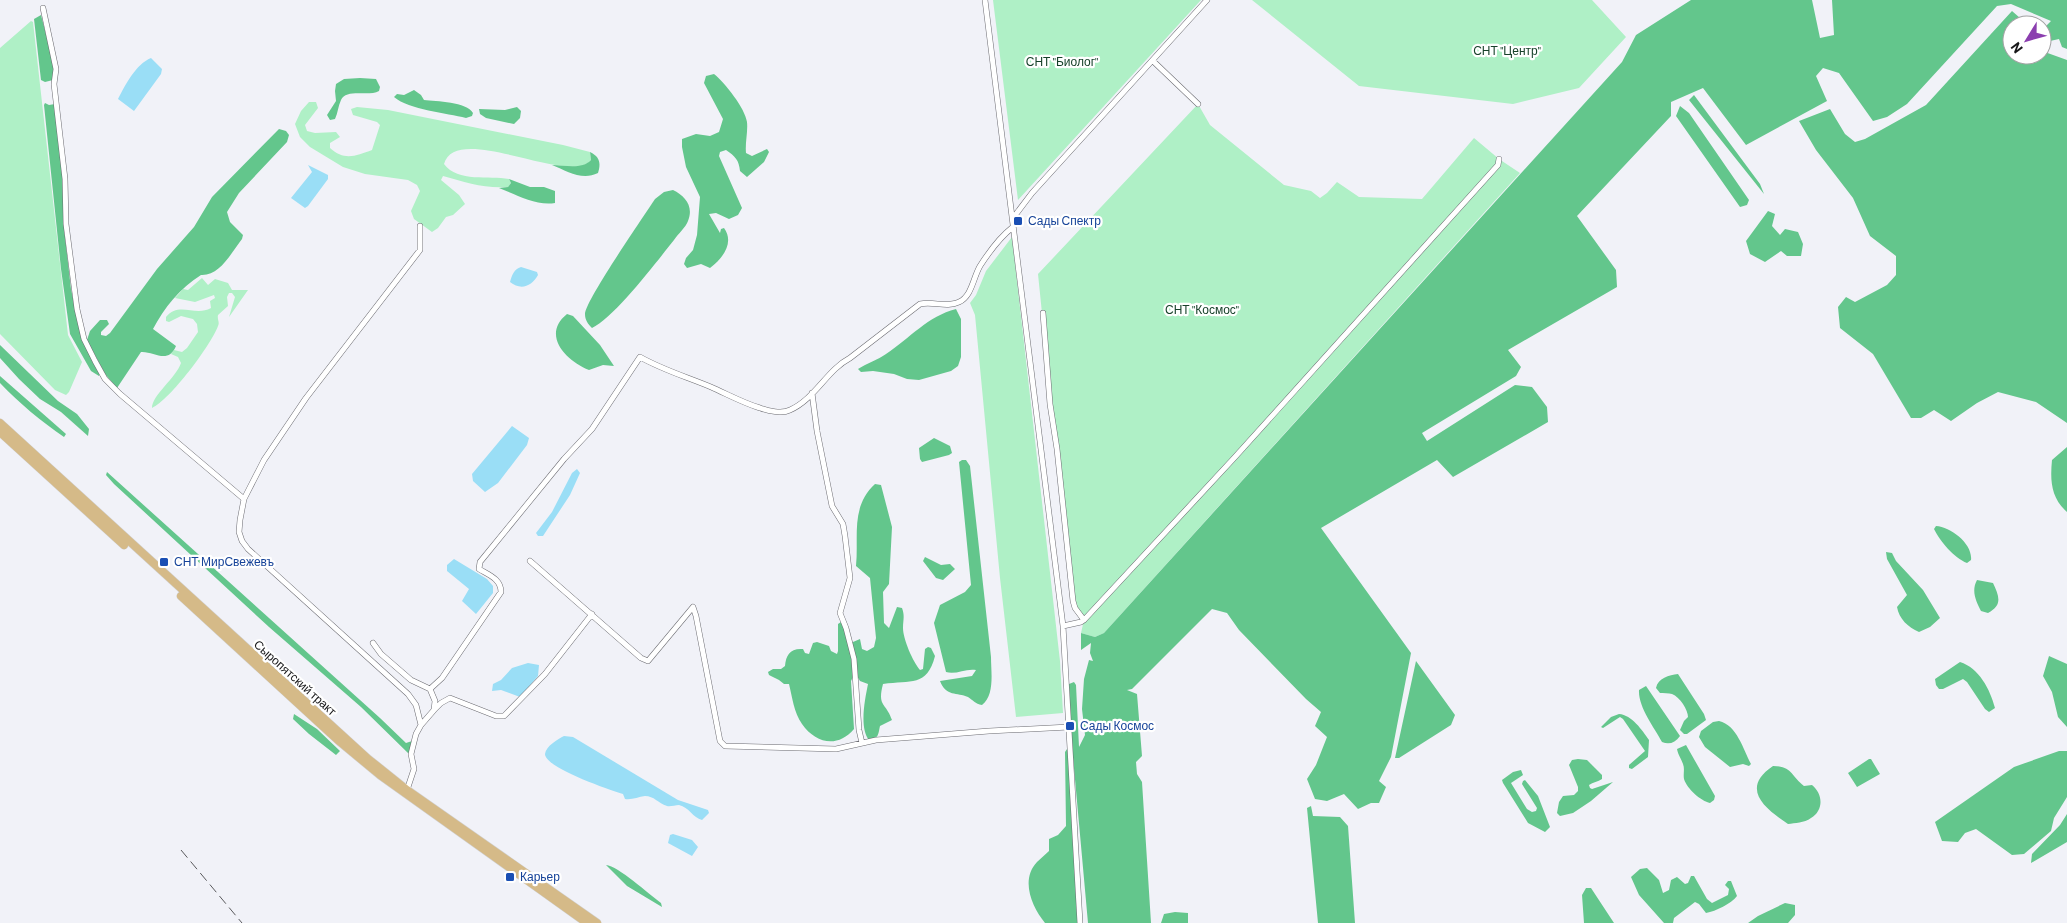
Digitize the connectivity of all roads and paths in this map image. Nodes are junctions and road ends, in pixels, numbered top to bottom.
1 (985, 0) edge
2 (1207, 0) edge
3 (43, 8) dead end
4 (1153, 61) junction
5 (1198, 104) dead end
6 (1499, 159) dead end
7 (1013, 219) junction
8 (420, 226) dead end
9 (1014, 227) junction
10 (1043, 313) dead end
11 (812, 393) junction
12 (0, 423) edge
13 (0, 432) edge
14 (244, 499) junction
15 (530, 561) dead end
16 (592, 614) junction
17 (1084, 620) junction
18 (1064, 626) junction
19 (373, 643) dead end
20 (430, 689) junction
21 (434, 710) junction
22 (421, 725) junction
23 (1069, 727) junction
24 (862, 743) junction
25 (407, 790) junction
26 (587, 923) edge
27 (597, 923) edge
28 (1080, 923) edge

1 - 7 street
2 - 4 street
3 - 14 street
4 - 5 street
4 - 7 street
6 - 17 street
7 - 9 street
8 - 14 street
9 - 11 street
9 - 18 street
10 - 17 street
11 - 20 street
11 - 24 street
12 - 25 main road, Сыропятский тракт
13 - 26 main road, Сыропятский тракт
14 - 22 street
15 - 16 street
16 - 21 street
16 - 24 street
17 - 18 street
18 - 23 street
19 - 20 street
20 - 21 street
21 - 22 street
22 - 25 street
23 - 24 street
23 - 28 street
25 - 27 main road, Сыропятский тракт

